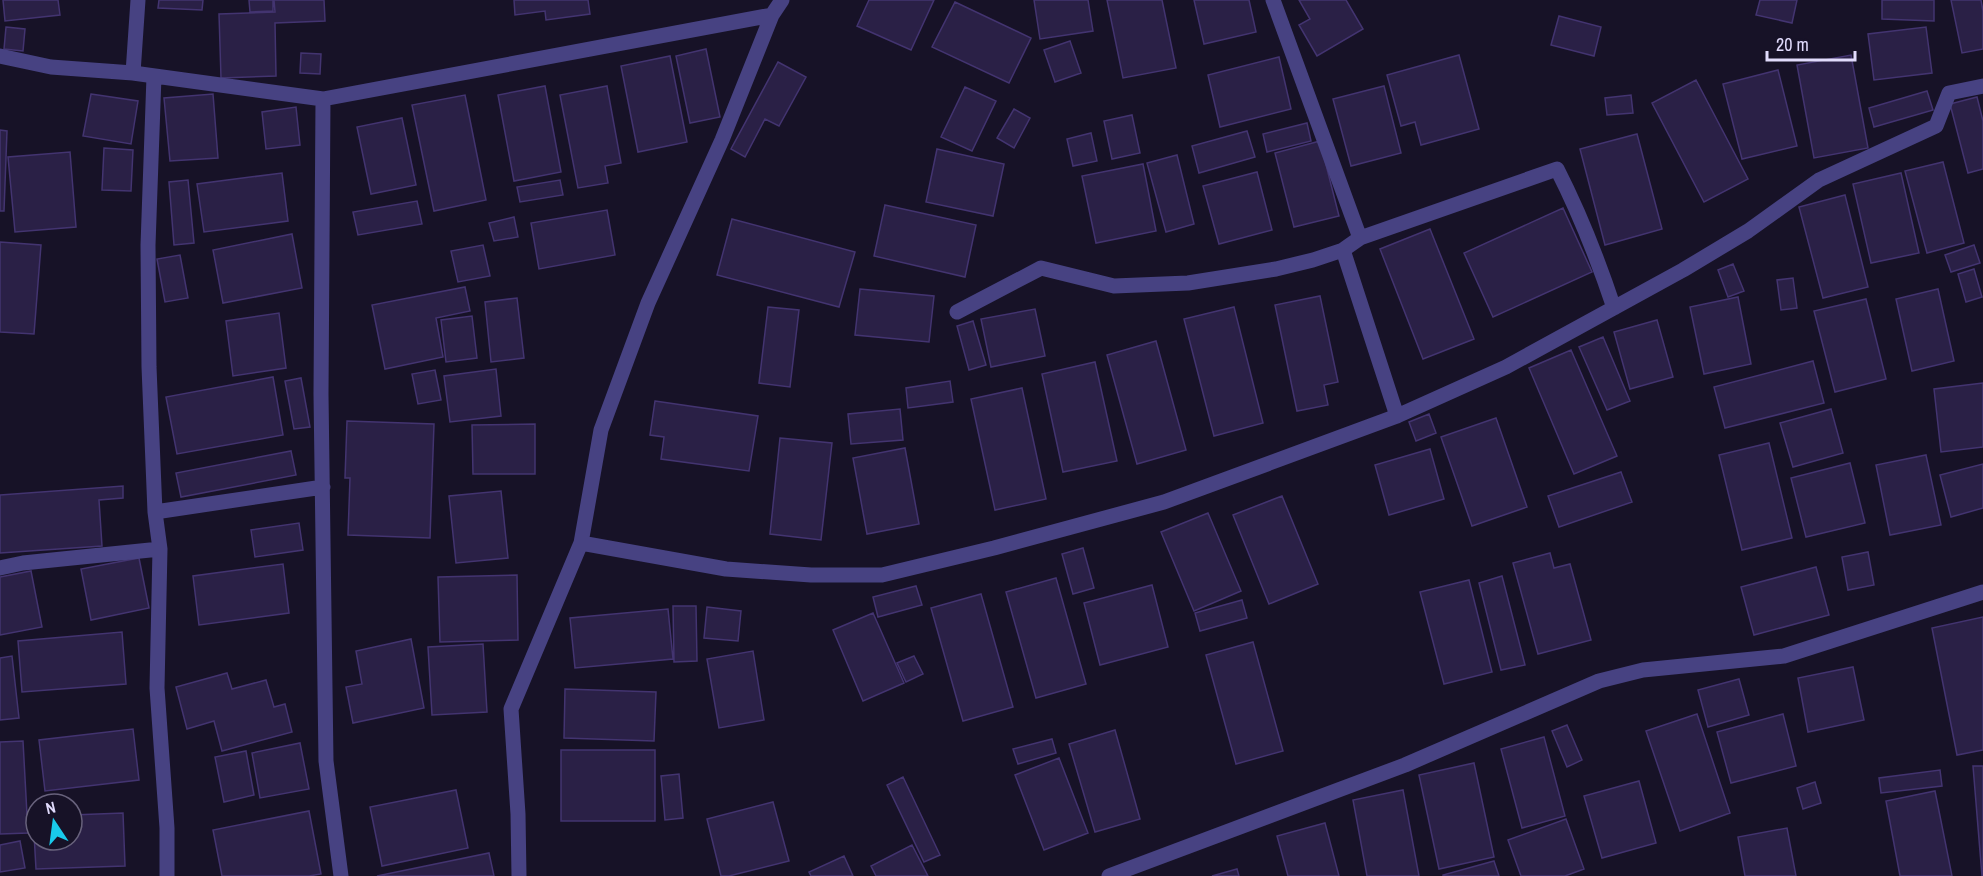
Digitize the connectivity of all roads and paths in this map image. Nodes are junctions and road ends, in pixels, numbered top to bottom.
1 (138, 0) edge
2 (782, 0) edge
3 (1273, 0) edge
4 (772, 15) junction
5 (0, 56) edge
6 (133, 73) junction
7 (154, 76) junction
8 (1983, 86) edge
9 (323, 99) junction
10 (1360, 238) junction
11 (1343, 250) junction
12 (1614, 308) junction
13 (957, 312) dead end
14 (1397, 416) junction
15 (323, 487) junction
16 (155, 512) junction
17 (581, 543) junction
18 (160, 549) junction
19 (0, 568) edge
20 (1983, 592) edge
21 (166, 876) edge
22 (341, 876) edge
23 (519, 876) edge
24 (1109, 876) edge

1 - 6 street
2 - 4 street
3 - 10 street
4 - 9 street
4 - 17 street
5 - 6 street
6 - 7 street
7 - 9 street
7 - 16 street
8 - 12 street
9 - 15 street
10 - 11 street
10 - 12 street
11 - 13 street
11 - 14 street
12 - 14 street
14 - 17 street
15 - 16 street
15 - 22 street
16 - 18 street
17 - 23 street
18 - 19 street
18 - 21 street
20 - 24 street

